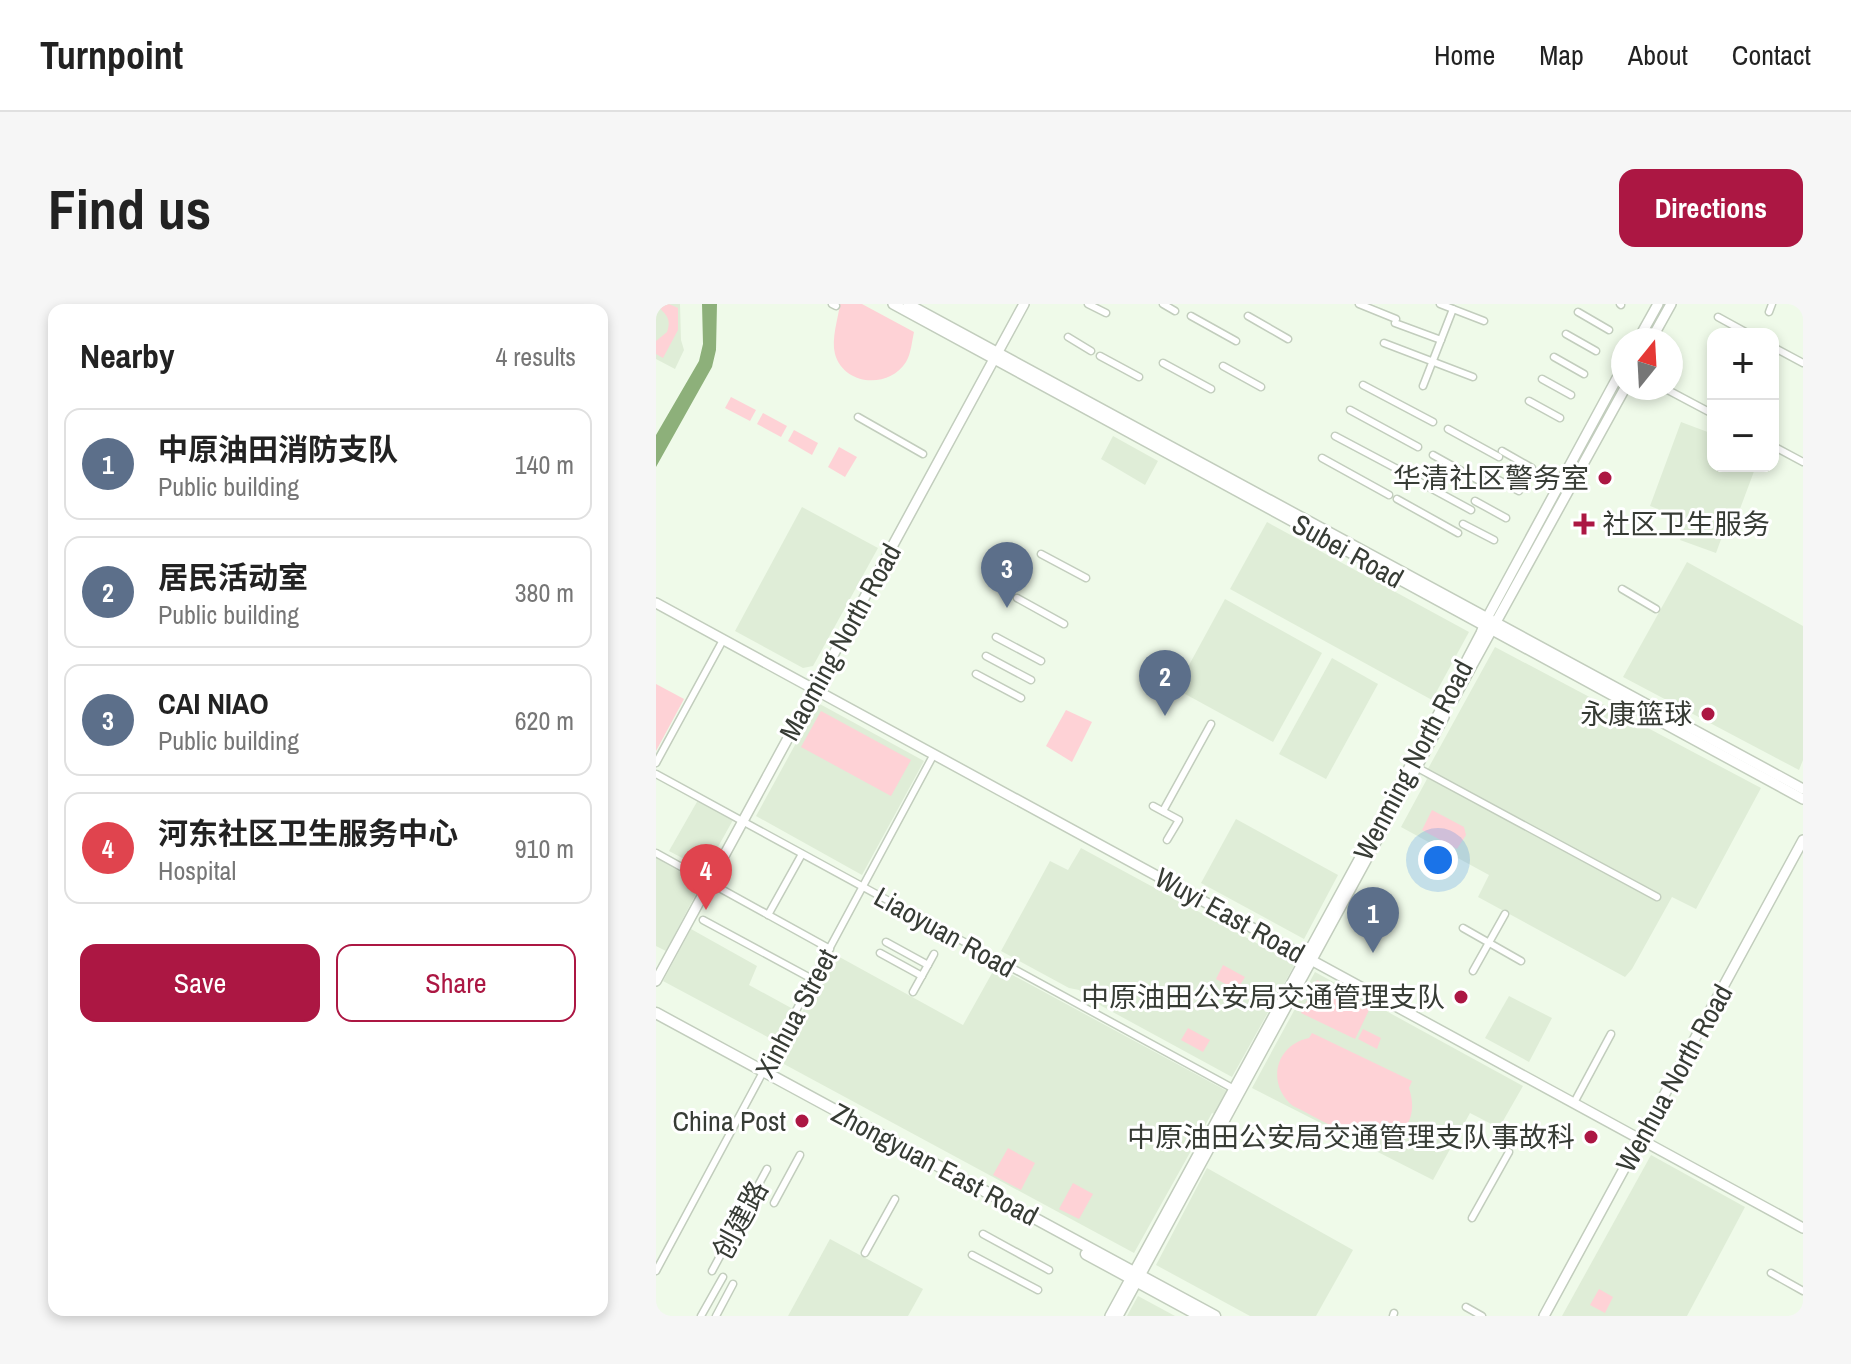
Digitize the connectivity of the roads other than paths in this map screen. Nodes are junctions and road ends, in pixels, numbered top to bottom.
1 (893, 304) edge
2 (908, 304) edge
3 (1024, 304) edge
4 (1088, 304) edge
5 (1163, 304) edge
6 (1359, 304) edge
7 (1440, 304) edge
8 (1658, 304) edge
9 (1671, 304) edge
10 (1453, 309) junction
11 (1175, 311) dead end
12 (1578, 312) dead end
13 (1106, 313) dead end
14 (1191, 316) dead end
15 (1248, 316) dead end
16 (1718, 317) dead end
17 (1484, 321) dead end
18 (1645, 328) edge
19 (1658, 328) edge
20 (1738, 328) edge
21 (1609, 330) dead end
22 (1566, 334) dead end
23 (1068, 337) dead end
24 (1288, 339) dead end
25 (1441, 340) junction
26 (1236, 341) dead end
27 (1384, 343) dead end
28 (1779, 350) edge
29 (1091, 351) dead end
30 (1596, 351) dead end
31 (996, 356) junction
32 (1100, 356) dead end
33 (1554, 357) dead end
34 (1432, 361) junction
35 (1163, 363) dead end
36 (1803, 363) edge
37 (1223, 366) dead end
38 (1584, 374) dead end
39 (1139, 377) dead end
40 (1473, 377) dead end
41 (1542, 379) dead end
42 (1363, 385) dead end
43 (1423, 386) dead end
44 (1261, 387) dead end
45 (1211, 389) dead end
46 (1611, 390) edge
47 (1571, 395) dead end
48 (1683, 398) edge
49 (1618, 400) edge
50 (1529, 401) dead end
51 (1350, 410) dead end
52 (1707, 411) edge
53 (858, 417) dead end
54 (1560, 418) dead end
55 (1433, 422) dead end
56 (1448, 429) dead end
57 (1335, 436) dead end
58 (1418, 447) dead end
59 (1779, 449) edge
60 (923, 454) dead end
61 (1433, 455) dead end
62 (1322, 458) dead end
63 (1803, 462) edge
64 (1532, 468) dead end
65 (1401, 471) dead end
66 (1489, 475) dead end
67 (1414, 479) dead end
68 (1485, 484) dead end
69 (1519, 491) dead end
70 (1389, 495) dead end
71 (1397, 499) dead end
72 (1475, 501) dead end
73 (1471, 510) dead end
74 (1506, 518) dead end
75 (1463, 524) dead end
76 (1458, 533) dead end
77 (1494, 540) dead end
78 (1041, 554) dead end
79 (1086, 578) dead end
80 (1622, 589) dead end
81 (1017, 598) dead end
82 (656, 601) edge
83 (1656, 609) dead end
84 (1064, 624) dead end
85 (1489, 624) junction
86 (996, 637) dead end
87 (723, 640) junction
88 (986, 656) dead end
89 (1041, 661) dead end
90 (976, 674) dead end
91 (1031, 680) dead end
92 (816, 688) junction
93 (1021, 698) dead end
94 (1211, 724) dead end
95 (934, 754) junction
96 (656, 763) edge
97 (1416, 767) junction
98 (656, 774) edge
99 (1803, 789) edge
100 (1803, 799) edge
101 (1153, 806) dead end
102 (1163, 811) junction
103 (743, 821) junction
104 (1167, 840) dead end
105 (1803, 840) edge
106 (1803, 851) edge
107 (656, 853) edge
108 (802, 854) junction
109 (710, 883) junction
110 (863, 887) junction
111 (1657, 897) dead end
112 (1505, 914) dead end
113 (768, 915) junction
114 (703, 920) dead end
115 (1463, 928) dead end
116 (886, 942) dead end
117 (1489, 943) junction
118 (830, 949) junction
119 (880, 953) dead end
120 (934, 954) dead end
121 (1311, 956) junction
122 (1521, 961) dead end
123 (928, 965) junction
124 (1473, 971) dead end
125 (922, 976) junction
126 (814, 980) junction
127 (656, 981) edge
128 (913, 992) dead end
129 (656, 1013) edge
130 (656, 1019) edge
131 (1611, 1034) dead end
132 (763, 1075) junction
133 (1234, 1089) junction
134 (1576, 1099) junction
135 (1644, 1137) junction
136 (1509, 1152) dead end
137 (800, 1155) dead end
138 (767, 1169) dead end
139 (895, 1199) dead end
140 (774, 1203) dead end
141 (1472, 1218) dead end
142 (1803, 1225) edge
143 (983, 1234) dead end
144 (865, 1253) dead end
145 (972, 1255) dead end
146 (1049, 1270) dead end
147 (656, 1271) edge
148 (712, 1271) dead end
149 (1771, 1273) dead end
150 (723, 1277) dead end
151 (1135, 1277) junction
152 (733, 1284) dead end
153 (1038, 1290) dead end
154 (1803, 1291) edge
155 (1466, 1307) dead end
156 (701, 1316) edge
157 (716, 1316) edge
158 (1110, 1316) edge
159 (1118, 1316) edge
160 (1200, 1316) edge
161 (1215, 1316) edge
162 (1482, 1316) edge
163 (1544, 1316) edge
164 (1550, 1316) edge

1 - 31 street, Subei Road
2 - 31 street, Subei Road
3 - 31 street, Maoming North Road
4 - 13 street
5 - 11 street
6 - 25 street
7 - 10 street
8 - 18 street
9 - 19 street
10 - 17 street
10 - 25 street
12 - 21 street
14 - 26 street
15 - 24 street
16 - 20 street
22 - 30 street
23 - 29 street
25 - 34 street
27 - 34 street
28 - 36 street
31 - 85 street, Subei Road
31 - 92 street, Maoming North Road
32 - 39 street
33 - 38 street
34 - 40 street
34 - 43 street
35 - 45 street
37 - 44 street
41 - 47 street
42 - 55 street
46 - 85 street, Wenming North Road
48 - 52 street
49 - 85 street, Wenming North Road
50 - 54 street
51 - 58 street
53 - 60 street
56 - 64 street
57 - 65 street
59 - 63 street
61 - 68 street
62 - 70 street
66 - 69 street
67 - 73 street
71 - 76 street
72 - 74 street
75 - 77 street
78 - 79 street
80 - 83 street
81 - 84 street
82 - 87 street, Wuyi East Road
82 - 92 street, Wuyi East Road
85 - 97 street, Wenming North Road
85 - 99 street, Subei Road
85 - 100 street, Subei Road
85 - 121 street, Wenming North Road
86 - 89 street
87 - 92 street, Wuyi East Road
87 - 96 street
88 - 91 street
90 - 93 street
92 - 95 street, Wuyi East Road
92 - 103 street, Maoming North Road
92 - 121 street, Wuyi East Road
94 - 102 street
95 - 110 street, Xinhua Street
95 - 121 street, Wuyi East Road
97 - 111 street
97 - 121 street, Wenming North Road
98 - 103 street, Liaoyuan Road
101 - 102 street
102 - 104 street
103 - 108 street, Liaoyuan Road
103 - 109 street, Maoming North Road
105 - 135 street, Wenhua North Road
106 - 135 street, Wenhua North Road
107 - 109 street
108 - 110 street, Liaoyuan Road
108 - 113 street
109 - 113 street
109 - 127 street, Maoming North Road
110 - 118 street, Xinhua Street
110 - 133 street, Liaoyuan Road
112 - 117 street
113 - 118 street
114 - 126 street
115 - 117 street
116 - 123 street
117 - 122 street
117 - 124 street
118 - 126 street, Xinhua Street
119 - 125 street
120 - 123 street
121 - 133 street, Wenming North Road
121 - 134 street, Wuyi East Road
121 - 135 street, Wuyi East Road
121 - 151 street, Wenming North Road
123 - 125 street
125 - 128 street
126 - 132 street, Xinhua Street
129 - 132 main road, Zhongyuan East Road
130 - 132 main road, Zhongyuan East Road
131 - 134 street
132 - 147 street, Xinhua Street
132 - 151 main road, Zhongyuan East Road
133 - 151 street, Wenming North Road
134 - 135 street, Wuyi East Road
135 - 142 street, Wuyi East Road
135 - 163 street, Wenhua North Road
135 - 164 street, Wenhua North Road
136 - 141 street
137 - 140 street
138 - 148 street, 创建路
139 - 144 street
143 - 146 street
145 - 153 street
149 - 154 street
150 - 156 street, 创建路
151 - 158 street
151 - 159 street
151 - 160 main road, Zhongyuan East Road
151 - 161 main road, Zhongyuan East Road
152 - 157 street
155 - 162 street

